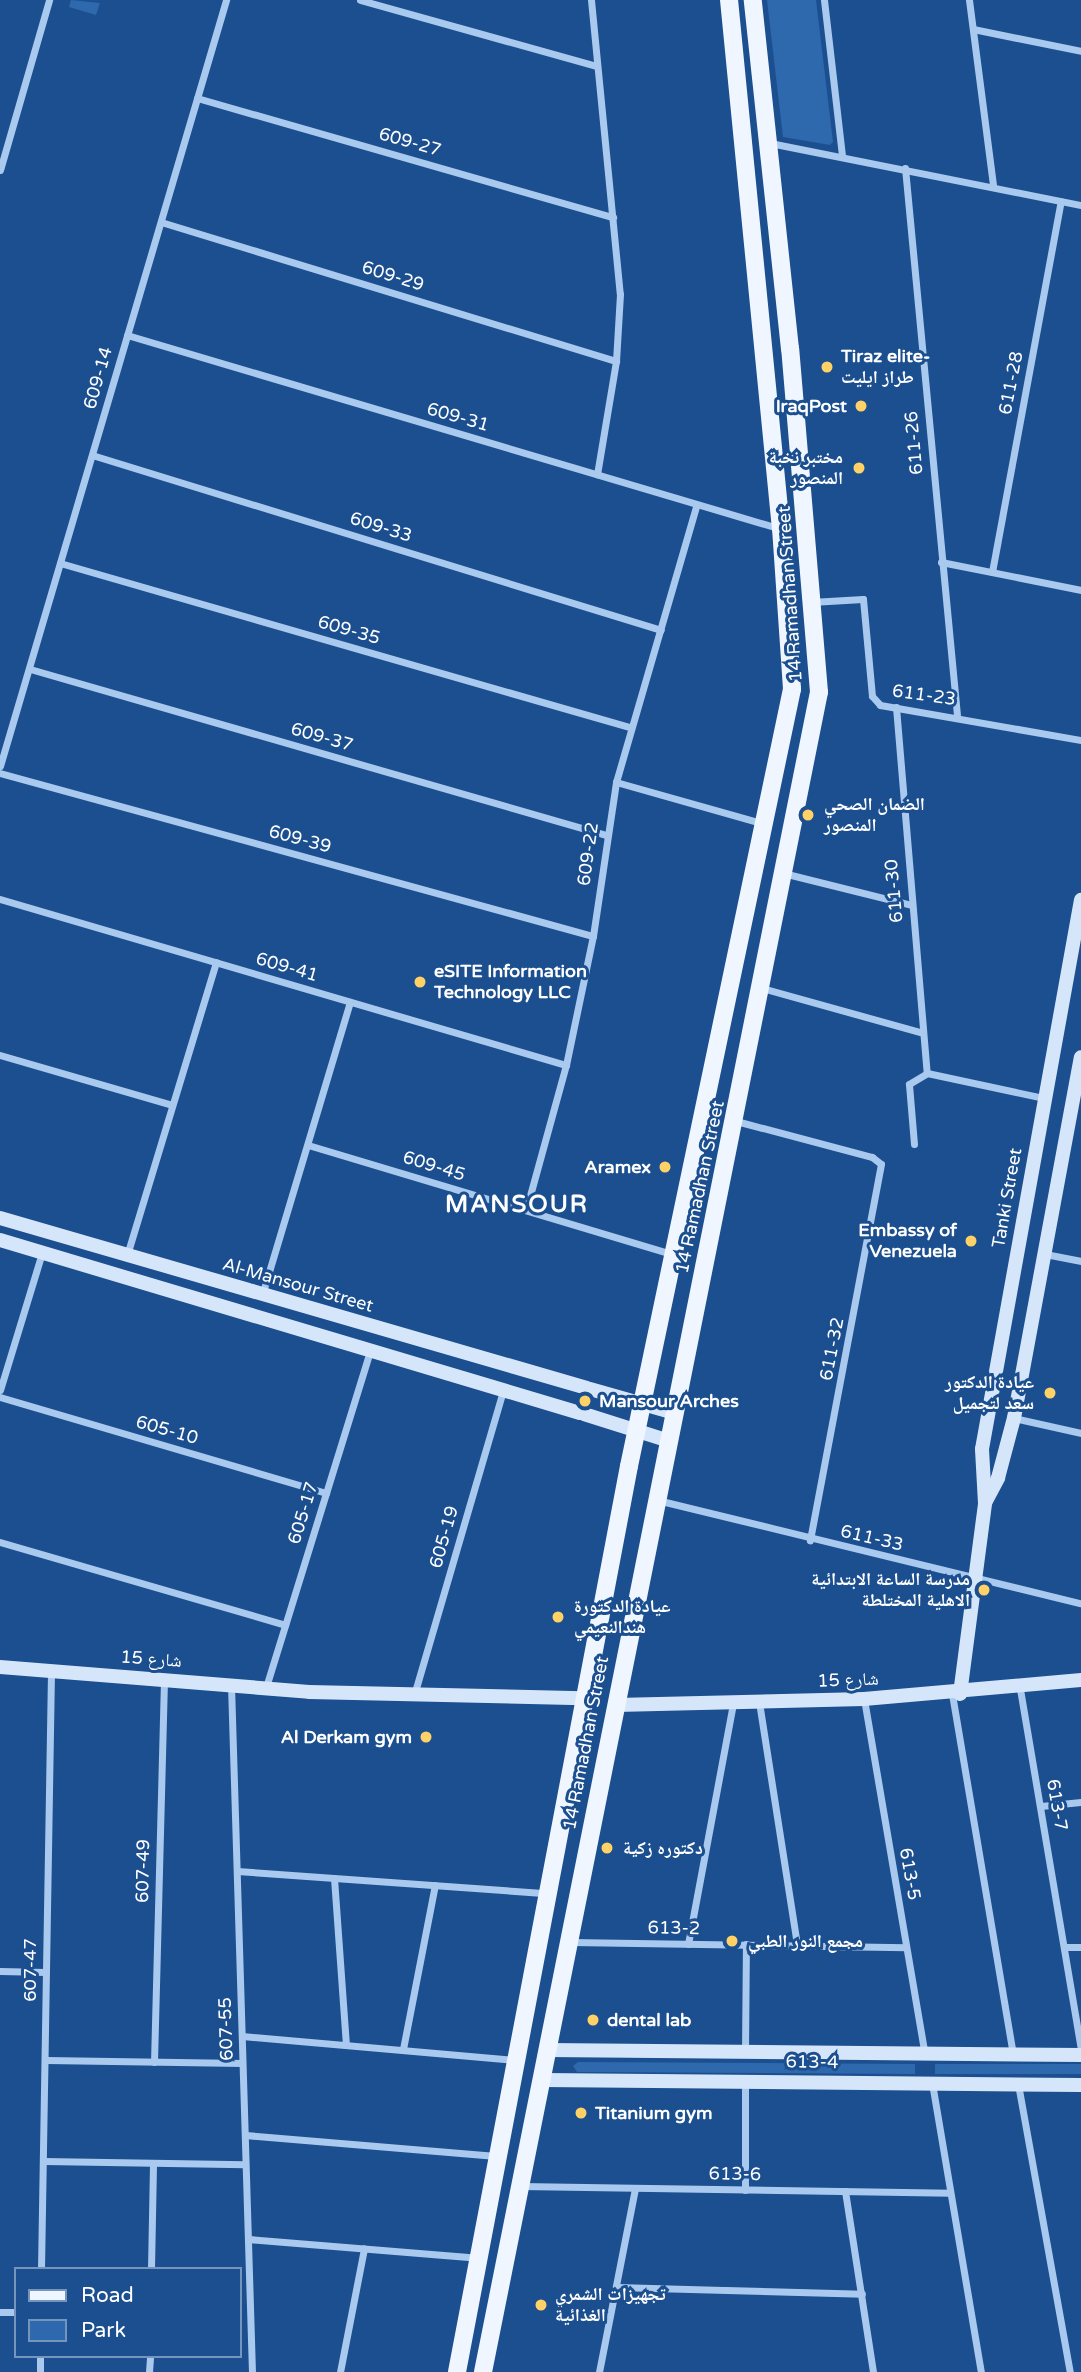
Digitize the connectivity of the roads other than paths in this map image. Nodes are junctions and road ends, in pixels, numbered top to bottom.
1 (49, 0) edge
2 (226, 0) edge
3 (360, 0) edge
4 (591, 0) edge
5 (729, 0) edge
6 (752, 0) edge
7 (824, 0) edge
8 (969, 0) edge
9 (973, 29) junction
10 (1081, 51) edge
11 (596, 66) junction
12 (197, 98) junction
13 (770, 143) junction
14 (2, 153) edge
15 (842, 156) junction
16 (905, 169) junction
17 (0, 170) edge
18 (993, 186) junction
19 (1061, 201) junction
20 (1081, 205) edge
21 (613, 217) junction
22 (161, 222) junction
23 (127, 335) junction
24 (615, 361) junction
25 (92, 455) junction
26 (597, 474) junction
27 (696, 506) junction
28 (781, 529) junction
29 (941, 562) junction
30 (60, 563) junction
31 (992, 572) junction
32 (1081, 590) edge
33 (811, 601) junction
34 (661, 630) junction
35 (30, 669) junction
36 (896, 707) junction
37 (957, 715) junction
38 (629, 727) junction
39 (1081, 740) edge
40 (0, 766) edge
41 (0, 773) edge
42 (615, 782) junction
43 (765, 824) junction
44 (606, 835) junction
45 (783, 873) junction
46 (0, 899) edge
47 (1081, 900) edge
48 (911, 905) junction
49 (593, 936) junction
50 (216, 962) junction
51 (762, 988) junction
52 (350, 1002) junction
53 (923, 1033) junction
54 (0, 1055) edge
55 (1081, 1057) edge
56 (566, 1065) junction
57 (927, 1073) junction
58 (1078, 1086) edge
59 (1044, 1098) junction
60 (172, 1105) junction
61 (736, 1121) junction
62 (308, 1144) junction
63 (914, 1144) dead end
64 (526, 1210) junction
65 (0, 1218) edge
66 (0, 1240) edge
67 (42, 1252) junction
68 (672, 1254) junction
69 (1045, 1254) junction
70 (127, 1255) junction
71 (1081, 1261) edge
72 (262, 1295) junction
73 (1009, 1296) junction
74 (1036, 1301) junction
75 (371, 1348) junction
76 (504, 1388) junction
77 (0, 1390) edge
78 (0, 1397) edge
79 (642, 1404) junction
80 (674, 1413) junction
81 (1014, 1418) junction
82 (636, 1432) junction
83 (1081, 1433) edge
84 (669, 1441) junction
85 (326, 1493) junction
86 (657, 1500) junction
87 (985, 1503) junction
88 (810, 1540) junction
89 (0, 1542) edge
90 (975, 1579) junction
91 (1081, 1603) edge
92 (285, 1625) junction
93 (0, 1667) edge
94 (51, 1671) junction
95 (164, 1679) junction
96 (1081, 1680) edge
97 (231, 1684) junction
98 (266, 1687) junction
99 (1020, 1689) junction
100 (414, 1692) junction
101 (956, 1694) junction
102 (584, 1696) junction
103 (864, 1699) junction
104 (758, 1702) junction
105 (733, 1703) junction
106 (616, 1704) junction
107 (1081, 1802) edge
108 (1041, 1806) junction
109 (237, 1871) junction
110 (334, 1878) junction
111 (435, 1885) junction
112 (550, 1894) junction
113 (568, 1942) junction
114 (688, 1944) junction
115 (746, 1944) junction
116 (797, 1945) junction
117 (906, 1947) junction
118 (1064, 1947) junction
119 (1081, 1947) edge
120 (0, 1970) edge
121 (46, 1972) junction
122 (242, 2036) junction
123 (346, 2045) junction
124 (403, 2049) junction
125 (547, 2050) junction
126 (746, 2052) junction
127 (1081, 2053) edge
128 (925, 2054) junction
129 (1013, 2055) junction
130 (46, 2060) junction
131 (518, 2060) junction
132 (154, 2063) junction
133 (242, 2063) junction
134 (542, 2080) junction
135 (745, 2080) junction
136 (932, 2083) junction
137 (1018, 2083) junction
138 (1081, 2085) edge
139 (244, 2135) junction
140 (500, 2156) junction
141 (44, 2161) junction
142 (153, 2163) junction
143 (246, 2164) junction
144 (519, 2186) junction
145 (635, 2189) junction
146 (745, 2190) junction
147 (845, 2191) junction
148 (950, 2193) junction
149 (248, 2239) junction
150 (364, 2248) junction
151 (481, 2258) junction
152 (41, 2267) edge
153 (151, 2267) edge
154 (616, 2287) junction
155 (862, 2294) junction
156 (252, 2372) edge
157 (340, 2372) edge
158 (457, 2372) edge
159 (483, 2372) edge
160 (599, 2372) edge
161 (873, 2372) edge
162 (981, 2372) edge
163 (1070, 2372) edge

1 - 14 street
2 - 12 street, 609-14
3 - 11 street
4 - 11 street
5 - 28 main road, 14 Ramadhan Street
6 - 13 main road, 14 Ramadhan Street
7 - 15 street
8 - 9 street
9 - 10 street
9 - 18 street
11 - 21 street
12 - 21 street, 609-27
12 - 22 street, 609-14
13 - 15 street
13 - 33 main road, 14 Ramadhan Street
14 - 17 street
15 - 16 street
16 - 18 street
16 - 29 street, 611-26
18 - 19 street
19 - 20 street
19 - 31 street, 611-28
21 - 24 street
22 - 23 street, 609-14
22 - 24 street, 609-29
23 - 25 street, 609-14
23 - 26 street, 609-31
24 - 26 street
25 - 30 street, 609-14
25 - 34 street, 609-33
26 - 27 street, 609-31
27 - 28 street, 609-31
27 - 34 street, 609-22
28 - 43 main road, 14 Ramadhan Street
29 - 31 street
29 - 37 street, 611-26
30 - 35 street, 609-14
30 - 38 street, 609-35
31 - 32 street
33 - 36 street, 611-23
33 - 45 main road, 14 Ramadhan Street
34 - 38 street, 609-22
35 - 40 street, 609-14
35 - 44 street, 609-37
36 - 37 street, 611-23
36 - 48 street, 611-30
37 - 39 street, 611-23
38 - 42 street, 609-22
41 - 49 street, 609-39
42 - 43 street
42 - 44 street, 609-22
43 - 68 main road, 14 Ramadhan Street
44 - 49 street, 609-22
45 - 48 street
45 - 51 main road, 14 Ramadhan Street
46 - 50 street, 609-41
47 - 59 street, Tanki Street
48 - 53 street, 611-30
49 - 56 street, 609-22
50 - 52 street, 609-41
50 - 60 street
51 - 53 street
51 - 61 main road, 14 Ramadhan Street
52 - 56 street, 609-41
52 - 62 street
53 - 57 street, 611-30
54 - 60 street
55 - 58 street, Tanki Street
56 - 64 street, 609-22
57 - 59 street
57 - 63 street
58 - 69 street, Tanki Street
59 - 73 street, Tanki Street
60 - 70 street
61 - 80 main road, 14 Ramadhan Street
61 - 88 street, 611-32
62 - 64 street, 609-45
62 - 72 street
64 - 68 street, 609-45
65 - 70 street, Al-Mansour Street
66 - 67 street
67 - 75 street
67 - 77 street
68 - 79 main road, 14 Ramadhan Street
69 - 71 street
69 - 74 street, Tanki Street
70 - 72 street, Al-Mansour Street
72 - 79 street, Al-Mansour Street
73 - 74 street
73 - 87 street, Tanki Street
74 - 81 street, Tanki Street
75 - 76 street
75 - 85 street, 605-17
76 - 82 street
76 - 100 street, 605-19
78 - 85 street, 605-10
79 - 80 street, Al-Mansour Street
79 - 82 main road, 14 Ramadhan Street
80 - 84 main road, 14 Ramadhan Street
81 - 83 street
81 - 87 street, Tanki Street
82 - 84 street
82 - 102 main road, 14 Ramadhan Street
84 - 86 main road, 14 Ramadhan Street
85 - 92 street, 605-17
86 - 88 street, 611-33
86 - 106 main road, 14 Ramadhan Street
87 - 90 street, Tanki Street
88 - 90 street, 611-33
89 - 92 street
90 - 91 street, 611-33
90 - 101 street, Tanki Street
92 - 98 street, 605-17
93 - 94 street, شارع 15
94 - 95 street, شارع 15
94 - 121 street, 607-47
95 - 97 street, شارع 15
95 - 132 street, 607-49
96 - 99 street, شارع 15
97 - 98 street, شارع 15
97 - 109 street, 607-55
98 - 100 street, شارع 15
99 - 101 street, شارع 15
99 - 108 street, 613-7
100 - 102 street, شارع 15
101 - 103 street, شارع 15
101 - 129 street
102 - 112 main road, 14 Ramadhan Street
103 - 104 street, شارع 15
103 - 117 street, 613-5
104 - 105 street, شارع 15
104 - 116 street
105 - 106 street, شارع 15
105 - 114 street
106 - 113 main road, 14 Ramadhan Street
107 - 108 street
108 - 118 street, 613-7
109 - 110 street
109 - 122 street, 607-55
110 - 111 street
110 - 123 street
111 - 112 street
111 - 124 street
112 - 131 main road, 14 Ramadhan Street
113 - 114 street, 613-2
113 - 125 main road, 14 Ramadhan Street
114 - 115 street, 613-2
115 - 116 street, 613-2
115 - 126 street
116 - 117 street, 613-2
117 - 128 street, 613-5
118 - 119 street
118 - 127 street, 613-7
120 - 121 street
121 - 130 street, 607-47
122 - 123 street
122 - 133 street, 607-55
123 - 124 street
124 - 131 street
125 - 126 street, 613-4
125 - 134 main road, 14 Ramadhan Street
126 - 128 street, 613-4
127 - 129 street, 613-4
128 - 129 street, 613-4
130 - 132 street
130 - 141 street, 607-47
131 - 140 main road, 14 Ramadhan Street
132 - 133 street
133 - 139 street, 607-55
134 - 135 street, 613-4
134 - 144 main road, 14 Ramadhan Street
135 - 136 street, 613-4
135 - 146 street
136 - 137 street, 613-4
136 - 148 street
137 - 138 street, 613-4
137 - 163 street
139 - 140 street
139 - 143 street, 607-55
140 - 151 main road, 14 Ramadhan Street
141 - 142 street
141 - 152 street, 607-47
142 - 143 street
142 - 153 street
143 - 149 street, 607-55
144 - 145 street, 613-6
144 - 159 main road, 14 Ramadhan Street
145 - 146 street, 613-6
145 - 154 street
146 - 147 street, 613-6
147 - 148 street, 613-6
147 - 155 street
148 - 162 street
149 - 150 street
149 - 156 street, 607-55
150 - 151 street
150 - 157 street
151 - 158 main road, 14 Ramadhan Street
154 - 155 street
154 - 160 street
155 - 161 street

